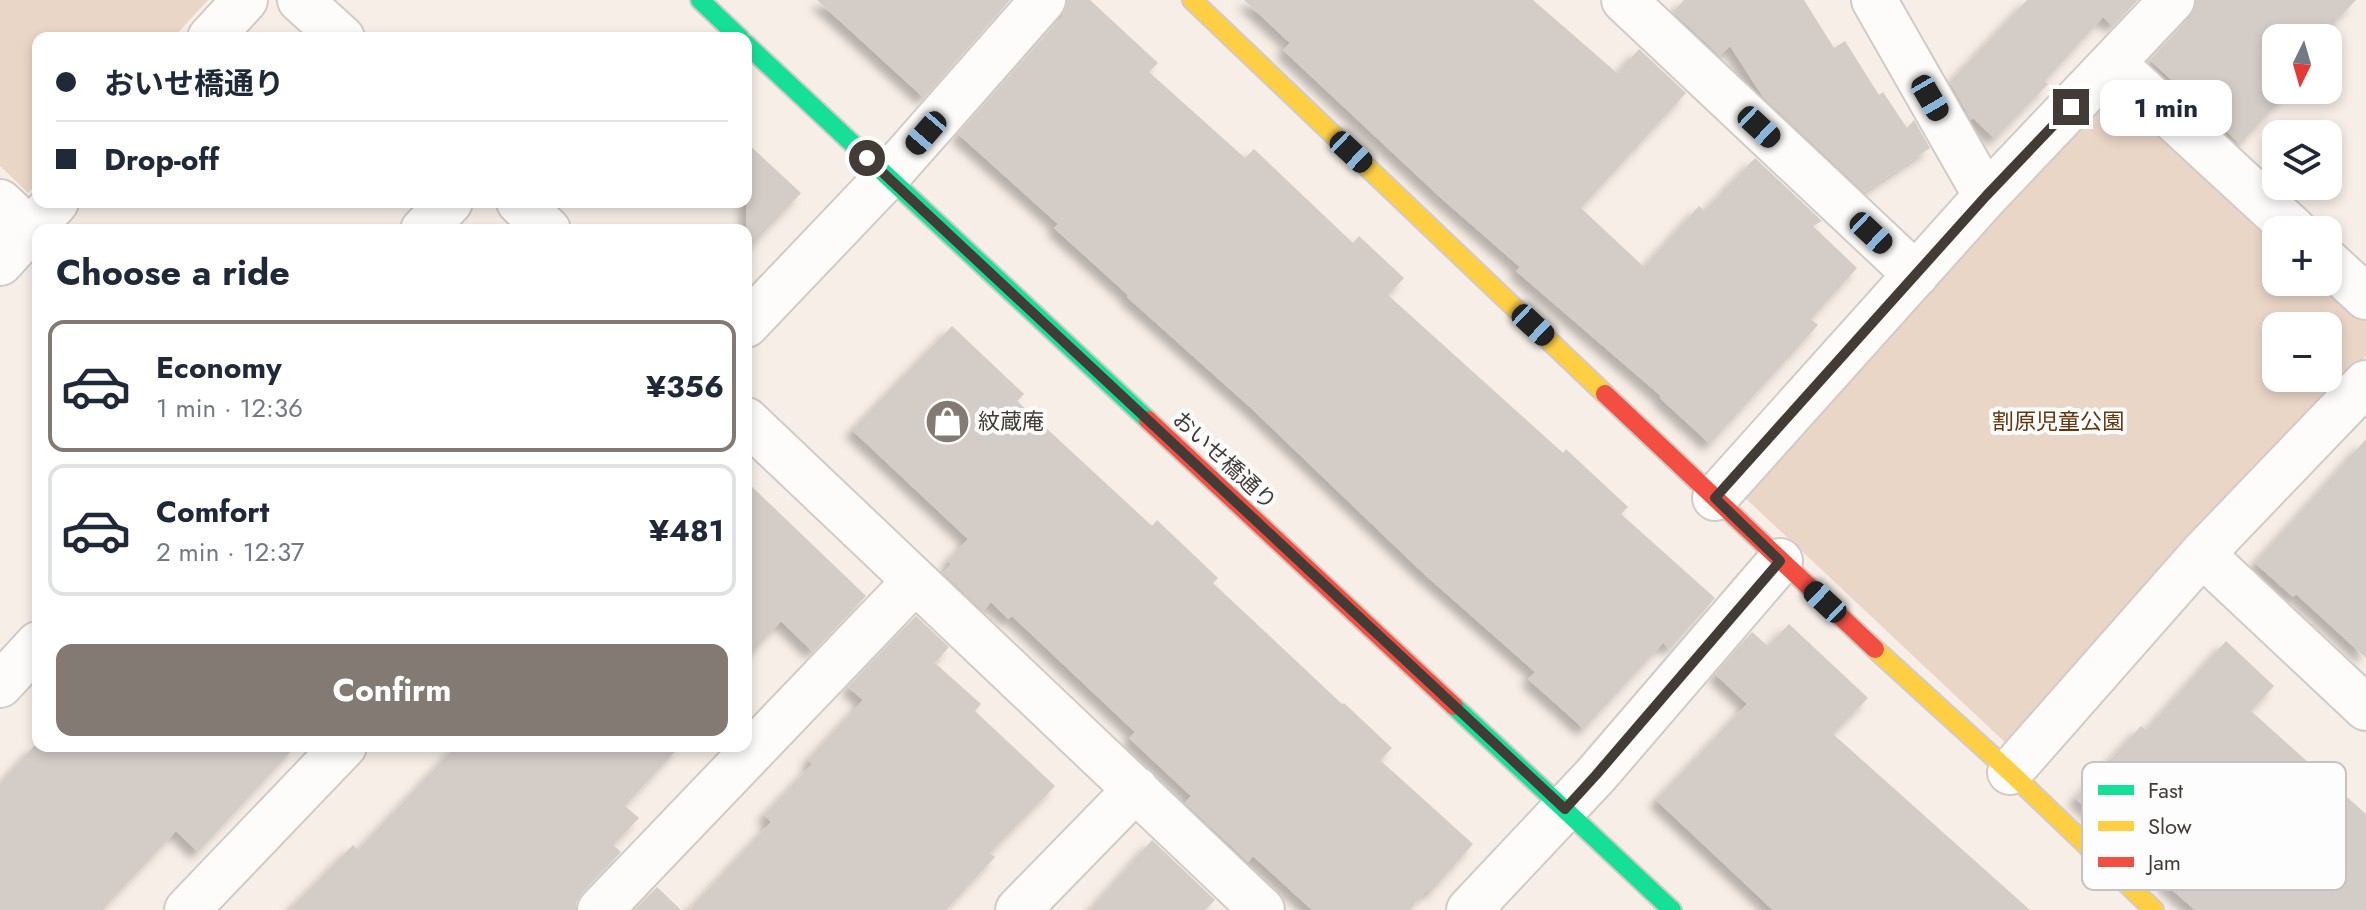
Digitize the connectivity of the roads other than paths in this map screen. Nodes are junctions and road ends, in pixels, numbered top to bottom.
1 (245, 0) edge
2 (300, 0) edge
3 (700, 0) edge
4 (1043, 0) edge
5 (1192, 0) edge
6 (1624, 0) edge
7 (1874, 0) edge
8 (2172, 0) edge
9 (216, 32) edge
10 (335, 32) edge
11 (734, 32) edge
12 (752, 50) edge
13 (2113, 63) junction
14 (887, 177) junction
15 (1986, 196) junction
16 (444, 208) edge
17 (525, 208) edge
18 (29, 212) edge
19 (2279, 216) edge
20 (429, 224) edge
21 (542, 224) edge
22 (0, 263) edge
23 (1916, 275) junction
24 (2342, 275) edge
25 (2366, 297) edge
26 (752, 319) edge
27 (2366, 383) edge
28 (752, 426) edge
29 (1715, 498) junction
30 (2202, 554) junction
31 (1780, 561) junction
32 (915, 581) junction
33 (32, 650) edge
34 (0, 685) edge
35 (2366, 708) edge
36 (752, 751) edge
37 (338, 752) edge
38 (751, 752) edge
39 (2010, 772) junction
40 (1136, 789) junction
41 (1565, 809) junction
42 (2082, 841) edge
43 (2133, 890) edge
44 (187, 910) edge
45 (600, 910) edge
46 (1018, 910) edge
47 (1262, 910) edge
48 (1469, 910) edge
49 (1672, 910) edge
50 (2154, 910) edge

1 - 9 street
2 - 10 street
3 - 11 street
4 - 14 street
5 - 29 street
6 - 23 street
7 - 15 street
8 - 13 street
12 - 14 street, おいせ橋通り
13 - 15 street
13 - 19 street
14 - 26 street
14 - 41 street, おいせ橋通り
15 - 23 street
16 - 20 street
17 - 21 street
18 - 22 street
23 - 29 street
24 - 25 street
27 - 30 street
28 - 32 street
29 - 31 street
30 - 35 street
30 - 39 street
31 - 39 street
31 - 41 street
32 - 36 street
32 - 40 street
33 - 34 street
37 - 44 street
38 - 45 street
39 - 42 street
40 - 46 street
40 - 47 street
41 - 48 street
41 - 49 street, おいせ橋通り
43 - 50 street

